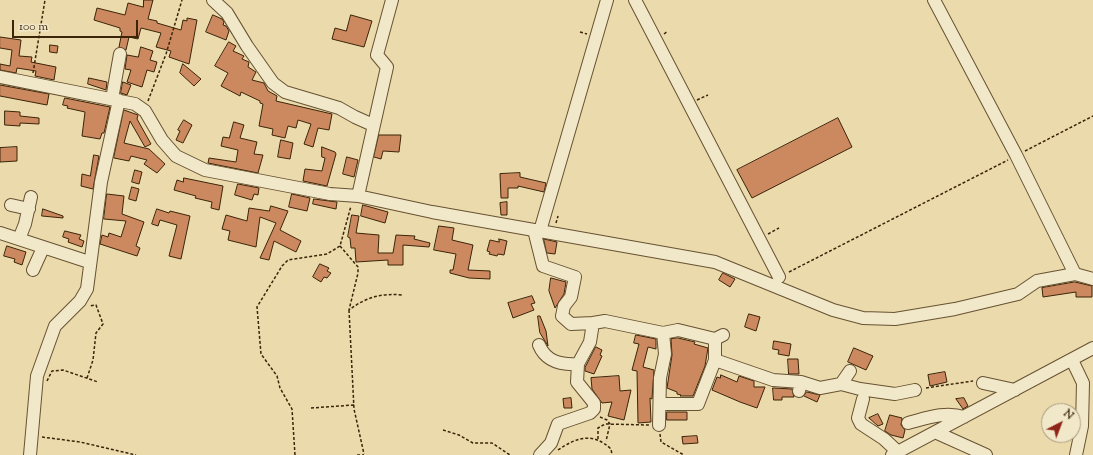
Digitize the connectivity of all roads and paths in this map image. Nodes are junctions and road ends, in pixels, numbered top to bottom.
1 (45, 0) edge
2 (182, 0) edge
3 (213, 0) edge
4 (392, 0) edge
5 (607, 0) edge
6 (635, 0) edge
7 (934, 0) edge
8 (120, 54) dead end
9 (0, 77) edge
10 (32, 83) junction
11 (116, 100) junction
12 (145, 111) junction
13 (1093, 116) edge
14 (373, 125) junction
15 (1016, 155) junction
16 (355, 196) junction
17 (10, 205) dead end
18 (779, 228) dead end
19 (537, 230) junction
20 (0, 233) edge
21 (759, 238) junction
22 (19, 239) junction
23 (340, 246) junction
24 (43, 248) junction
25 (89, 262) junction
26 (34, 270) dead end
27 (1075, 274) junction
28 (779, 277) joint
29 (1093, 279) edge
30 (403, 295) dead end
31 (74, 307) junction
32 (350, 310) junction
33 (593, 323) junction
34 (664, 333) junction
35 (539, 345) dead end
36 (1093, 348) edge
37 (715, 360) junction
38 (1072, 360) junction
39 (578, 364) junction
40 (850, 371) dead end
41 (87, 378) junction
42 (47, 382) dead end
43 (98, 382) dead end
44 (983, 383) joint
45 (841, 384) junction
46 (915, 390) joint
47 (1015, 390) junction
48 (863, 399) dead end
49 (660, 404) junction
50 (354, 405) junction
51 (310, 408) dead end
52 (590, 413) junction
53 (964, 417) junction
54 (908, 423) dead end
55 (610, 424) junction
56 (659, 425) junction
57 (443, 430) dead end
58 (935, 432) junction
59 (32, 434) junction
60 (598, 439) junction
61 (606, 441) dead end
62 (557, 452) dead end
63 (895, 453) edge
64 (30, 455) edge
65 (136, 455) edge
66 (295, 455) edge
67 (357, 455) edge
68 (364, 455) edge
69 (510, 455) edge
70 (540, 455) edge
71 (612, 455) edge
72 (684, 455) edge
73 (986, 455) edge
74 (1076, 455) edge

1 - 10 path
2 - 12 path
3 - 14 street
4 - 14 street
5 - 19 street
6 - 21 street
7 - 15 street
8 - 11 street
9 - 10 street
10 - 11 street
11 - 12 street
11 - 25 street
12 - 16 street
13 - 15 path
14 - 16 street
15 - 27 street
15 - 28 path
16 - 19 street
16 - 23 path
17 - 22 street
18 - 21 path
19 - 27 street
19 - 33 street
20 - 22 street
21 - 28 street
22 - 24 street
23 - 32 path
23 - 66 path
24 - 25 street
24 - 26 street
25 - 31 street
27 - 29 street
30 - 32 path
31 - 41 path
31 - 59 street
32 - 50 path
33 - 34 street
33 - 39 street
34 - 37 street
34 - 49 street
35 - 39 street
36 - 38 street
37 - 45 street
37 - 49 street
38 - 47 street
38 - 74 street
39 - 52 street
40 - 45 street
41 - 42 path
41 - 43 path
44 - 46 path
44 - 47 street
45 - 46 street
47 - 53 street
48 - 63 street
49 - 56 street
50 - 51 path
50 - 68 path
52 - 55 path
52 - 70 street
53 - 54 street
53 - 58 street
55 - 56 path
55 - 60 path
55 - 61 path
56 - 72 path
57 - 69 path
58 - 63 street
58 - 73 street
59 - 64 street
59 - 65 path
60 - 62 path
60 - 71 path
67 - 68 path

